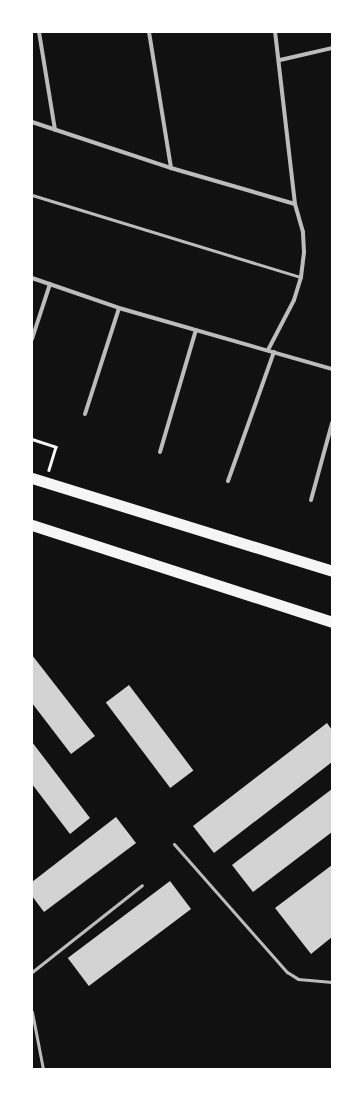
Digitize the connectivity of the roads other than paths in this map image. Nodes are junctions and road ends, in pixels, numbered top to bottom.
1 (39, 32) edge
2 (149, 32) edge
3 (275, 32) edge
4 (332, 48) edge
5 (280, 60) junction
6 (32, 122) edge
7 (55, 130) junction
8 (171, 168) junction
9 (32, 195) edge
10 (295, 204) junction
11 (32, 278) edge
12 (301, 278) junction
13 (50, 284) junction
14 (119, 308) junction
15 (196, 330) junction
16 (32, 339) edge
17 (268, 350) junction
18 (274, 352) junction
19 (332, 369) edge
20 (85, 414) dead end
21 (332, 423) edge
22 (160, 452) dead end
23 (32, 478) edge
24 (228, 481) dead end
25 (311, 500) dead end
26 (32, 524) edge
27 (332, 571) edge
28 (332, 622) edge
29 (174, 844) dead end
30 (142, 885) dead end
31 (32, 972) edge
32 (332, 982) edge
33 (32, 1012) edge
34 (43, 1069) edge

1 - 7 street
2 - 8 street
3 - 5 street
4 - 5 street
5 - 10 street
6 - 7 street
7 - 8 street
8 - 10 street
9 - 12 lane
10 - 12 street
11 - 13 street
12 - 17 street
13 - 14 street
13 - 16 street
14 - 15 street
14 - 20 street
15 - 17 street
15 - 22 street
17 - 18 street
18 - 19 street
18 - 24 street
21 - 25 street
23 - 27 highway
26 - 28 highway
29 - 32 lane
30 - 31 lane
33 - 34 lane

